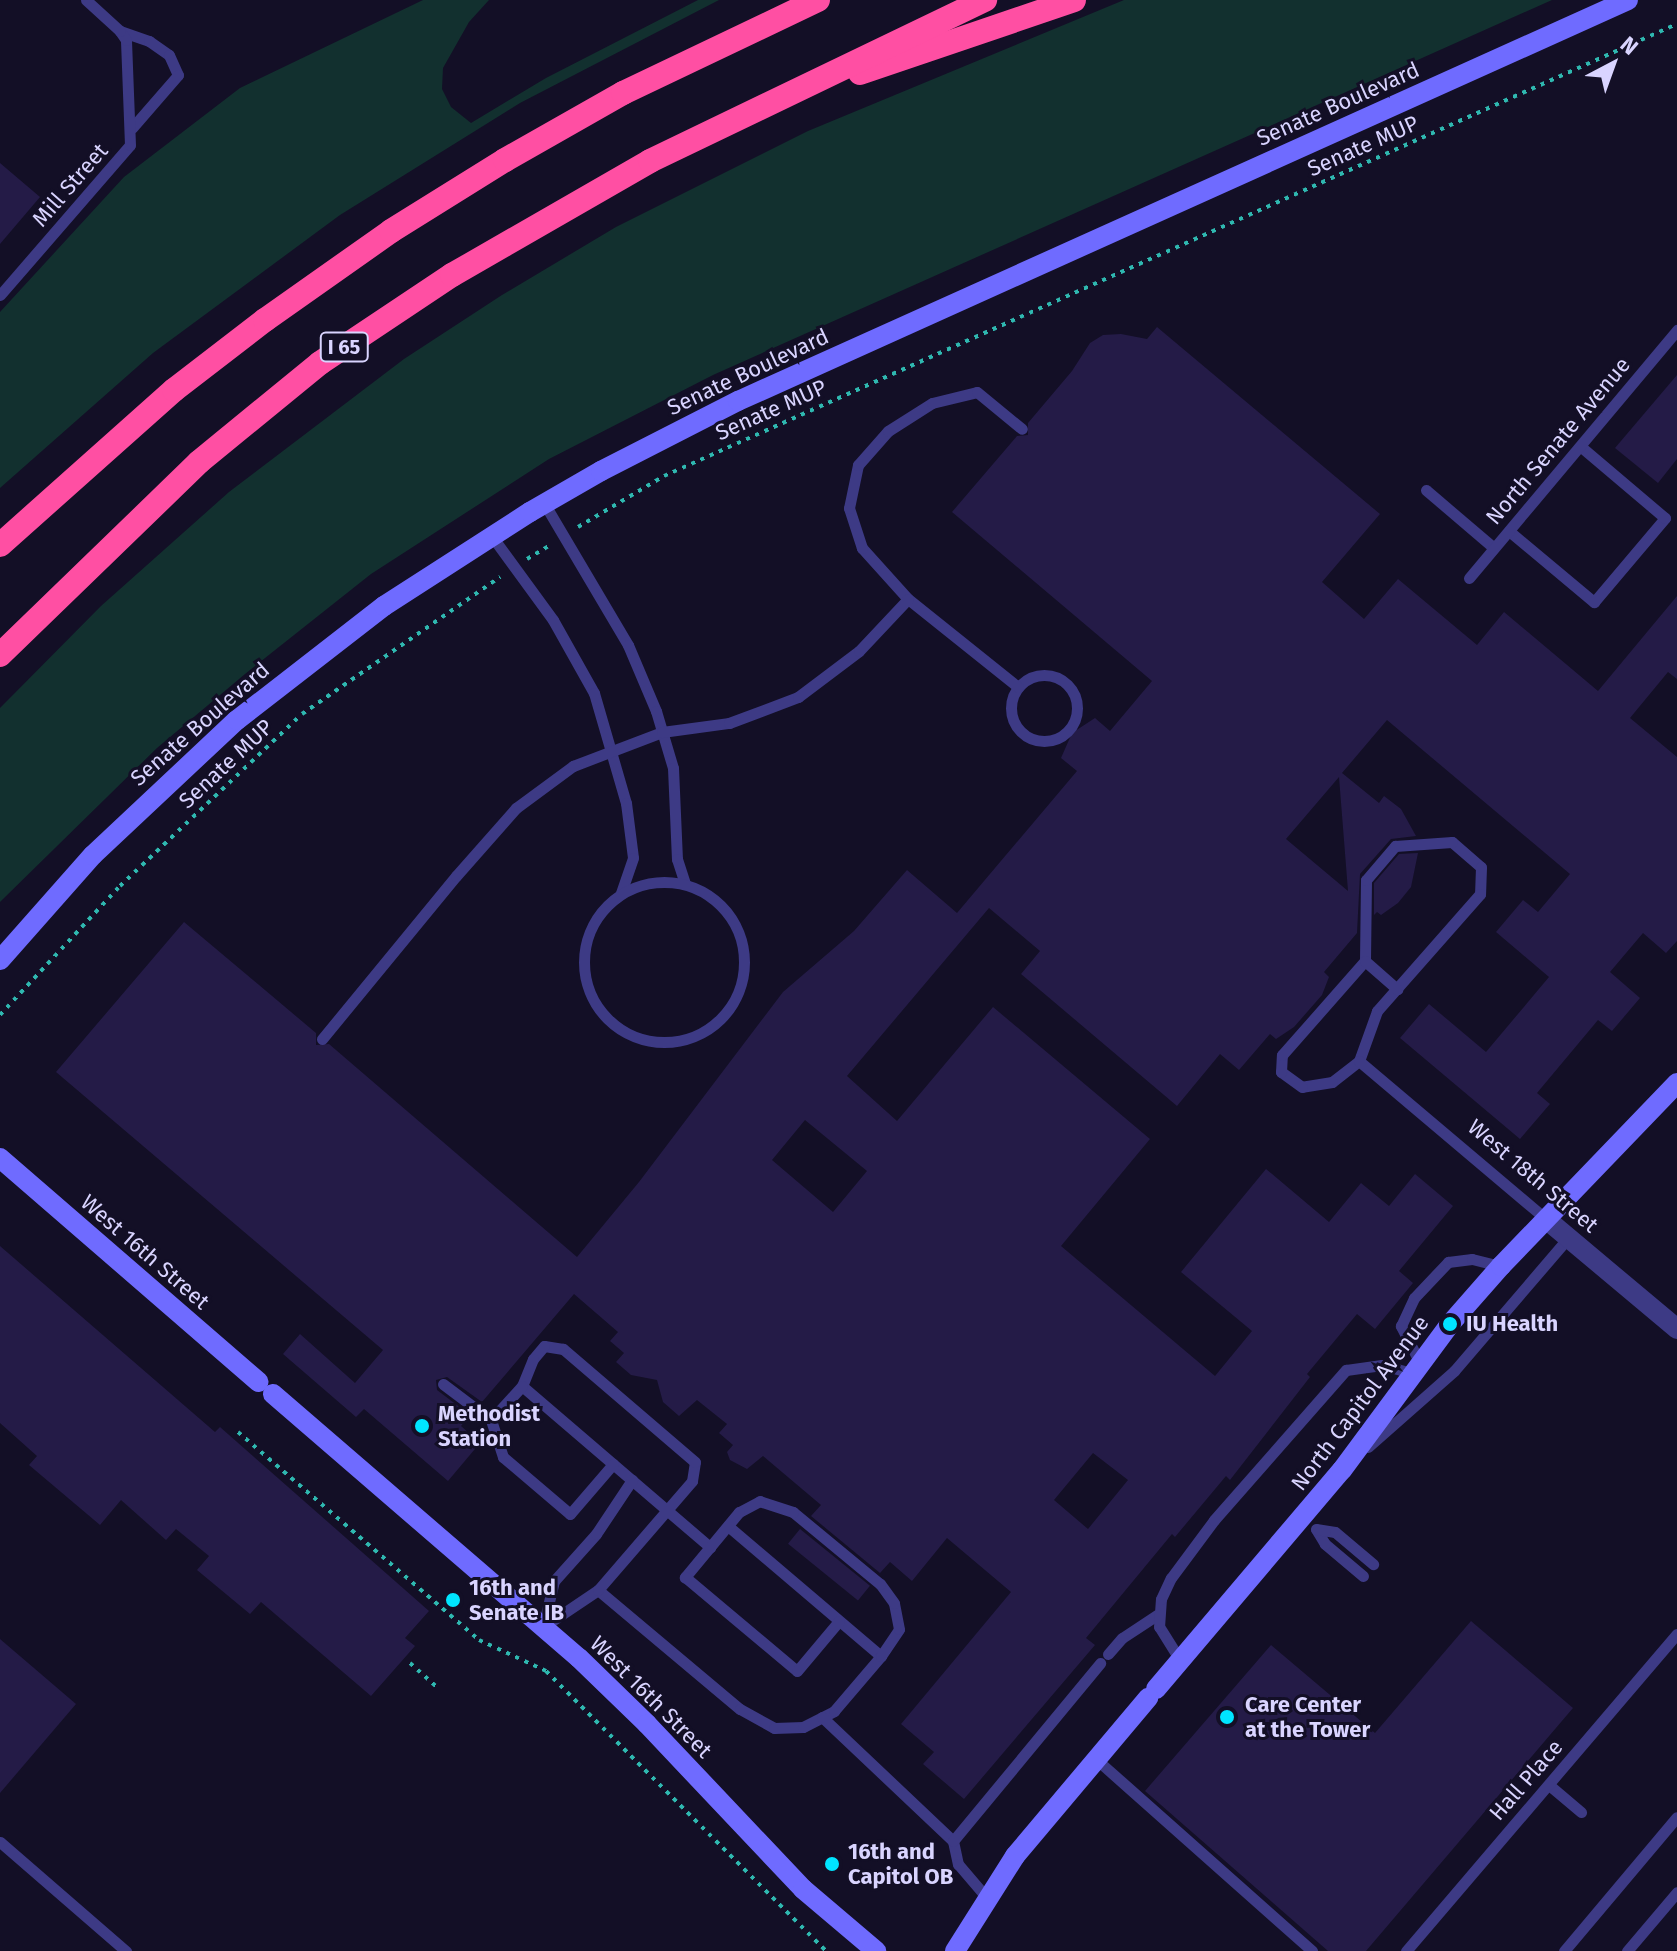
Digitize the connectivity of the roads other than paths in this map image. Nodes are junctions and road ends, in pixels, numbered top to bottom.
1 (86, 0) edge
2 (818, 0) edge
3 (985, 0) edge
4 (1074, 0) edge
5 (1628, 0) edge
6 (120, 31) junction
7 (744, 113) junction
8 (132, 128) junction
9 (0, 295) edge
10 (1677, 330) edge
11 (1022, 429) dead end
12 (1580, 446) junction
13 (1426, 490) dead end
14 (544, 503) junction
15 (1509, 531) junction
16 (491, 535) junction
17 (0, 545) edge
18 (1494, 548) junction
19 (1469, 578) dead end
20 (908, 599) junction
21 (0, 655) edge
22 (1018, 687) junction
23 (662, 732) junction
24 (611, 753) junction
25 (685, 884) junction
26 (621, 893) junction
27 (0, 960) edge
28 (1365, 961) junction
29 (1397, 989) junction
30 (322, 1039) dead end
31 (1359, 1061) junction
32 (1677, 1083) edge
33 (0, 1158) edge
34 (1546, 1219) junction
35 (1569, 1237) junction
36 (1501, 1266) junction
37 (1677, 1329) edge
38 (1415, 1368) junction
39 (443, 1384) dead end
40 (522, 1386) junction
41 (491, 1420) junction
42 (613, 1464) junction
43 (1342, 1470) junction
44 (632, 1480) junction
45 (666, 1510) junction
46 (1309, 1523) junction
47 (728, 1526) junction
48 (710, 1547) junction
49 (1373, 1564) dead end
50 (1363, 1576) dead end
51 (598, 1590) junction
52 (1157, 1615) junction
53 (839, 1621) junction
54 (543, 1627) junction
55 (1677, 1634) edge
56 (881, 1656) junction
57 (1180, 1660) junction
58 (822, 1717) junction
59 (1096, 1759) junction
60 (1549, 1785) junction
61 (1581, 1812) dead end
62 (1677, 1817) edge
63 (953, 1841) junction
64 (0, 1842) edge
65 (1677, 1892) edge
66 (987, 1898) junction
67 (1317, 1949) edge
68 (126, 1951) edge
69 (876, 1951) edge
70 (955, 1951) edge
71 (1406, 1951) edge
72 (1564, 1951) edge
73 (1627, 1951) edge

1 - 6 lane
2 - 17 highway
3 - 7 highway, I 65
4 - 7 highway
5 - 14 main road, Senate Boulevard
6 - 8 lane, Mill Street
6 - 8 lane
7 - 21 highway, I 65
8 - 9 lane, Mill Street
10 - 12 lane, North Senate Avenue
11 - 20 lane
12 - 15 lane, North Senate Avenue
12 - 15 lane
13 - 18 lane
14 - 16 main road, Senate Boulevard
14 - 23 lane
15 - 18 lane, North Senate Avenue
16 - 24 lane
16 - 27 main road, Senate Boulevard
18 - 19 lane, North Senate Avenue
20 - 22 lane
20 - 23 lane
22 - 22 lane
23 - 24 lane
23 - 25 lane
24 - 26 lane
24 - 30 lane
25 - 26 lane
25 - 26 lane
28 - 29 lane
28 - 29 lane
28 - 31 lane
29 - 31 lane
31 - 34 lane, West 18th Street
32 - 34 main road, North Capitol Avenue
33 - 54 main road, West 16th Street
34 - 35 street, West 18th Street
34 - 36 main road, North Capitol Avenue
35 - 37 street, West 18th Street
35 - 43 lane
36 - 38 main road, North Capitol Avenue
36 - 38 lane
38 - 43 main road, North Capitol Avenue
38 - 52 lane
39 - 41 lane
40 - 41 lane
40 - 42 lane
40 - 45 lane
41 - 42 lane
42 - 44 lane
43 - 46 main road, North Capitol Avenue
44 - 45 lane
44 - 54 lane
45 - 48 lane
45 - 51 lane
46 - 49 lane
46 - 50 lane
46 - 57 main road, North Capitol Avenue
47 - 48 lane
47 - 53 lane
47 - 56 lane
48 - 53 lane
51 - 54 lane
51 - 58 lane
52 - 57 lane
52 - 63 lane
53 - 56 lane
54 - 69 main road, West 16th Street
55 - 60 lane, Hall Place
56 - 58 lane
57 - 59 main road, North Capitol Avenue
58 - 63 lane
59 - 66 main road, North Capitol Avenue
59 - 67 lane
60 - 61 lane
60 - 71 lane, Hall Place
62 - 72 lane
63 - 66 lane
64 - 68 lane
65 - 73 lane
66 - 70 main road, North Capitol Avenue

